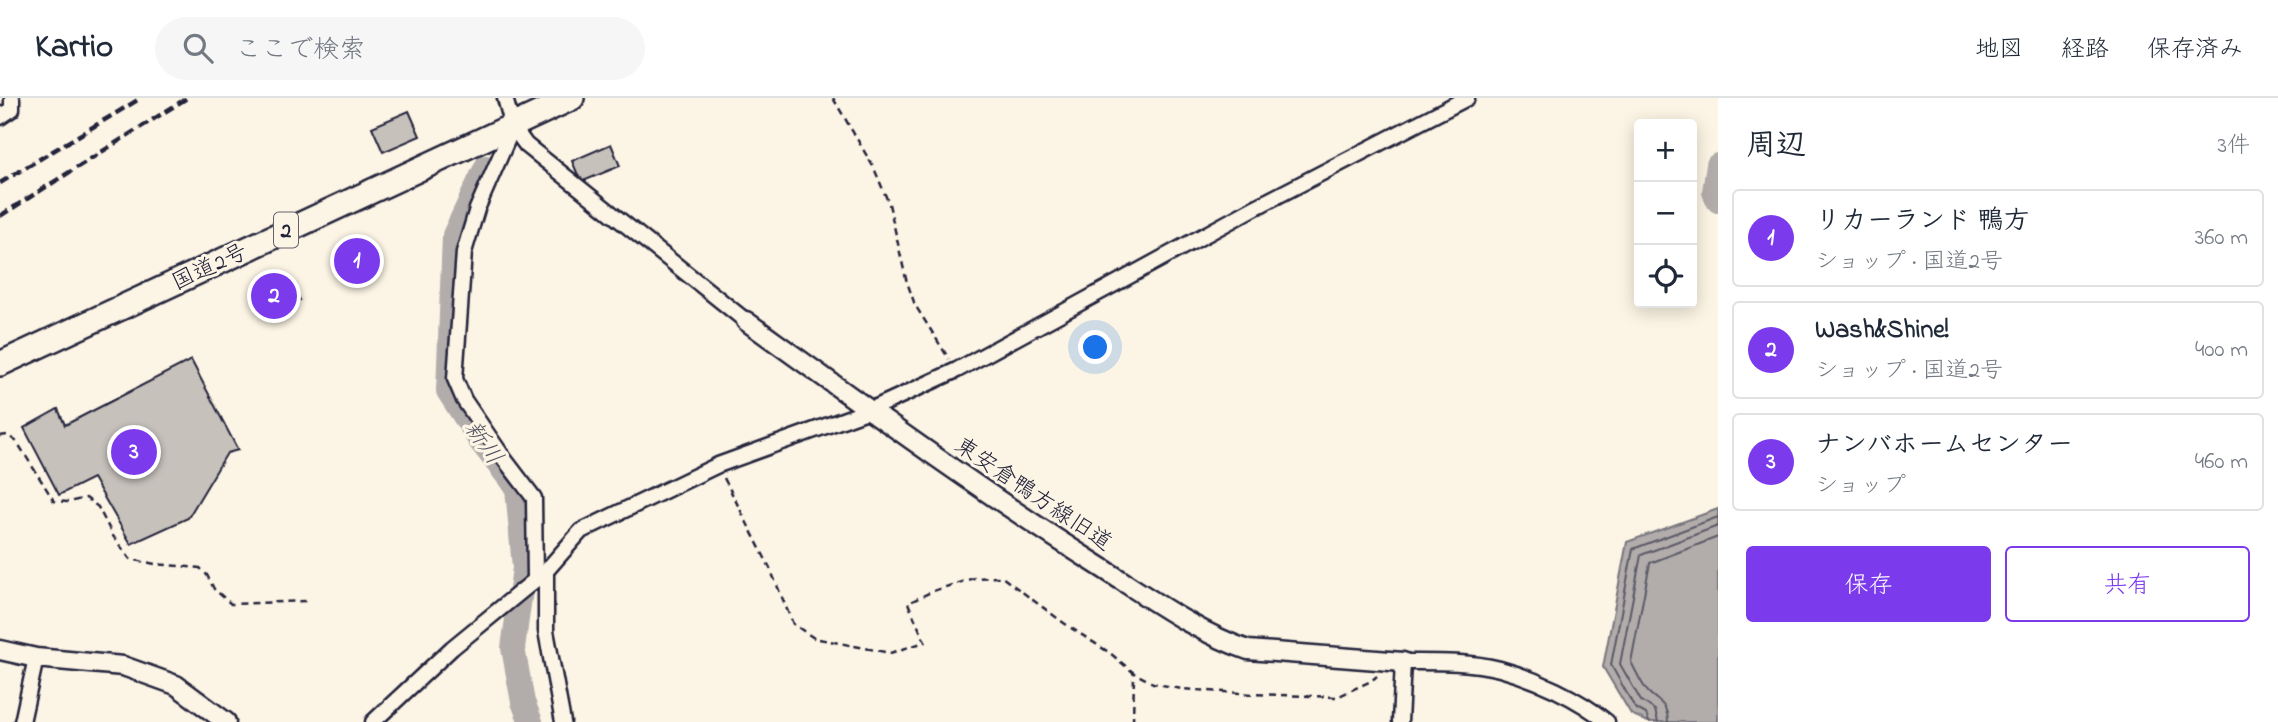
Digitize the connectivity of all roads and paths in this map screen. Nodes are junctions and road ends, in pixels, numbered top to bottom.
1 (12, 98) edge
2 (505, 98) edge
3 (572, 98) edge
4 (833, 98) edge
5 (1467, 98) edge
6 (0, 117) edge
7 (513, 127) junction
8 (746, 321) joint
9 (0, 364) edge
10 (957, 370) junction
11 (870, 410) junction
12 (0, 436) edge
13 (718, 465) junction
14 (540, 575) junction
15 (307, 601) dead end
16 (0, 650) edge
17 (36, 658) junction
18 (1398, 662) junction
19 (1134, 673) junction
20 (22, 722) edge
21 (226, 722) edge
22 (373, 722) edge
23 (563, 722) edge
24 (1133, 722) edge
25 (1400, 722) edge
26 (1606, 722) edge

1 - 6 street
2 - 7 street
3 - 7 highway, 国道2号 / 2
4 - 10 path
5 - 10 street
7 - 8 street, 東安倉鴨方線旧道
7 - 9 highway, 国道2号 / 2
7 - 14 street
8 - 11 street, 東安倉鴨方線旧道
10 - 11 street
11 - 13 street
11 - 18 street, 東安倉鴨方線旧道
12 - 15 path
13 - 14 street
13 - 19 path
14 - 22 street
14 - 23 street
16 - 17 street
17 - 20 street
17 - 21 street
18 - 19 path
18 - 25 street
18 - 26 street, 東安倉鴨方線旧道
19 - 24 path

